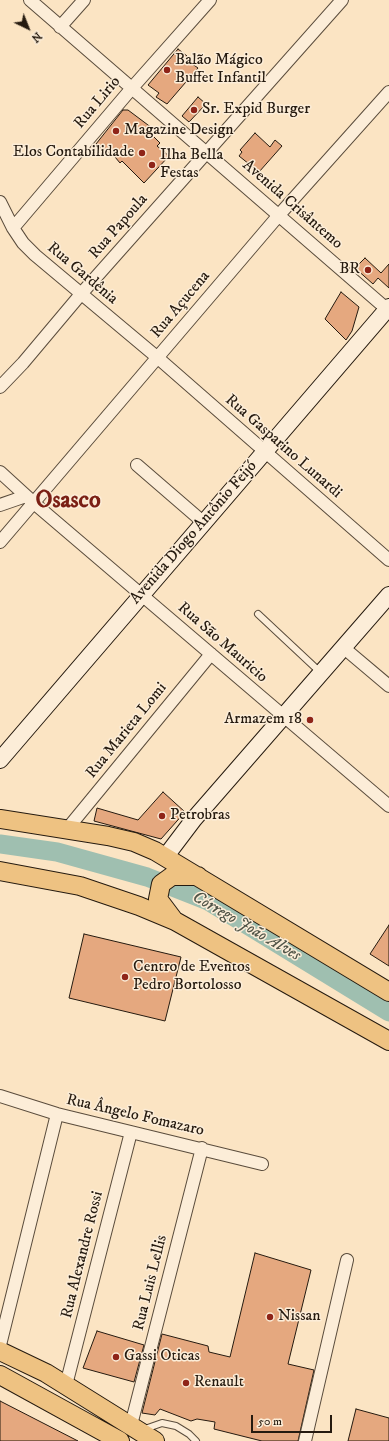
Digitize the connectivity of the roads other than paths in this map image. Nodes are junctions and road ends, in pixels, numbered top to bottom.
1 (30, 0) edge
2 (84, 0) edge
3 (210, 0) edge
4 (342, 0) edge
5 (60, 27) junction
6 (132, 88) junction
7 (389, 92) edge
8 (206, 153) junction
9 (0, 202) edge
10 (279, 215) junction
11 (13, 228) junction
12 (81, 294) junction
13 (388, 309) edge
14 (158, 358) junction
15 (0, 386) edge
16 (263, 452) junction
17 (137, 465) dead end
18 (0, 472) edge
19 (30, 500) junction
20 (0, 505) edge
21 (203, 522) junction
22 (0, 542) edge
23 (389, 560) edge
24 (142, 595) junction
25 (389, 595) edge
26 (258, 614) dead end
27 (344, 648) junction
28 (211, 654) junction
29 (321, 673) junction
30 (389, 686) edge
31 (284, 717) junction
32 (0, 760) edge
33 (389, 806) edge
34 (0, 819) edge
35 (68, 828) junction
36 (166, 856) junction
37 (0, 871) edge
38 (192, 875) junction
39 (171, 917) junction
40 (389, 992) edge
41 (389, 1041) edge
42 (0, 1096) edge
43 (56, 1114) junction
44 (131, 1132) junction
45 (202, 1148) junction
46 (262, 1164) dead end
47 (347, 1260) dead end
48 (0, 1345) edge
49 (0, 1351) edge
50 (0, 1375) edge
51 (66, 1385) junction
52 (135, 1428) junction
53 (120, 1441) edge
54 (155, 1441) edge
55 (196, 1441) edge
56 (305, 1441) edge

1 - 5 street, Avenida Crisântemo
2 - 5 street
3 - 6 street, Rua Lirio
4 - 8 street, Rua Papoula
5 - 6 street, Avenida Crisântemo
6 - 8 street, Avenida Crisântemo
6 - 11 street, Rua Lirio
7 - 10 street, Rua Açucena
8 - 10 street, Avenida Crisântemo
8 - 12 street, Rua Papoula
9 - 11 street, Rua Gardênia
10 - 13 street, Avenida Crisântemo
10 - 14 street, Rua Açucena
11 - 12 street, Rua Gardênia
12 - 14 street, Rua Gardênia
12 - 15 street, Rua Papoula
13 - 16 main road, Avenida Diogo Antônio Feijó
14 - 16 street, Rua Gasparino Lunardi
14 - 19 street, Rua Açucena
16 - 21 main road, Avenida Diogo Antônio Feijó
16 - 23 street, Rua Gasparino Lunardi
17 - 21 street
18 - 19 street, Rua São Mauricio
19 - 20 street
19 - 22 street, Rua Açucena
19 - 24 street, Rua São Mauricio
21 - 24 main road, Avenida Diogo Antônio Feijó
24 - 28 street, Rua São Mauricio
24 - 32 main road, Avenida Diogo Antônio Feijó
25 - 27 main road
26 - 29 lane
27 - 29 main road
27 - 30 street
28 - 31 street, Rua São Mauricio
28 - 35 street, Rua Marieta Lomi
29 - 31 main road
31 - 33 street, Rua São Mauricio
31 - 36 main road
34 - 35 main road
35 - 36 main road
36 - 38 main road
37 - 39 main road
38 - 39 main road
38 - 40 main road
39 - 41 main road
42 - 43 street, Rua Ângelo Fomazaro
43 - 44 street, Rua Ângelo Fomazaro
43 - 48 street
44 - 45 street, Rua Ângelo Fomazaro
44 - 51 street, Rua Alexandre Rossi
45 - 46 street, Rua Ângelo Fomazaro
45 - 52 street, Rua Luis Lellis
47 - 56 street
49 - 51 main road
50 - 53 main road
51 - 52 main road
52 - 54 main road
52 - 55 lane

